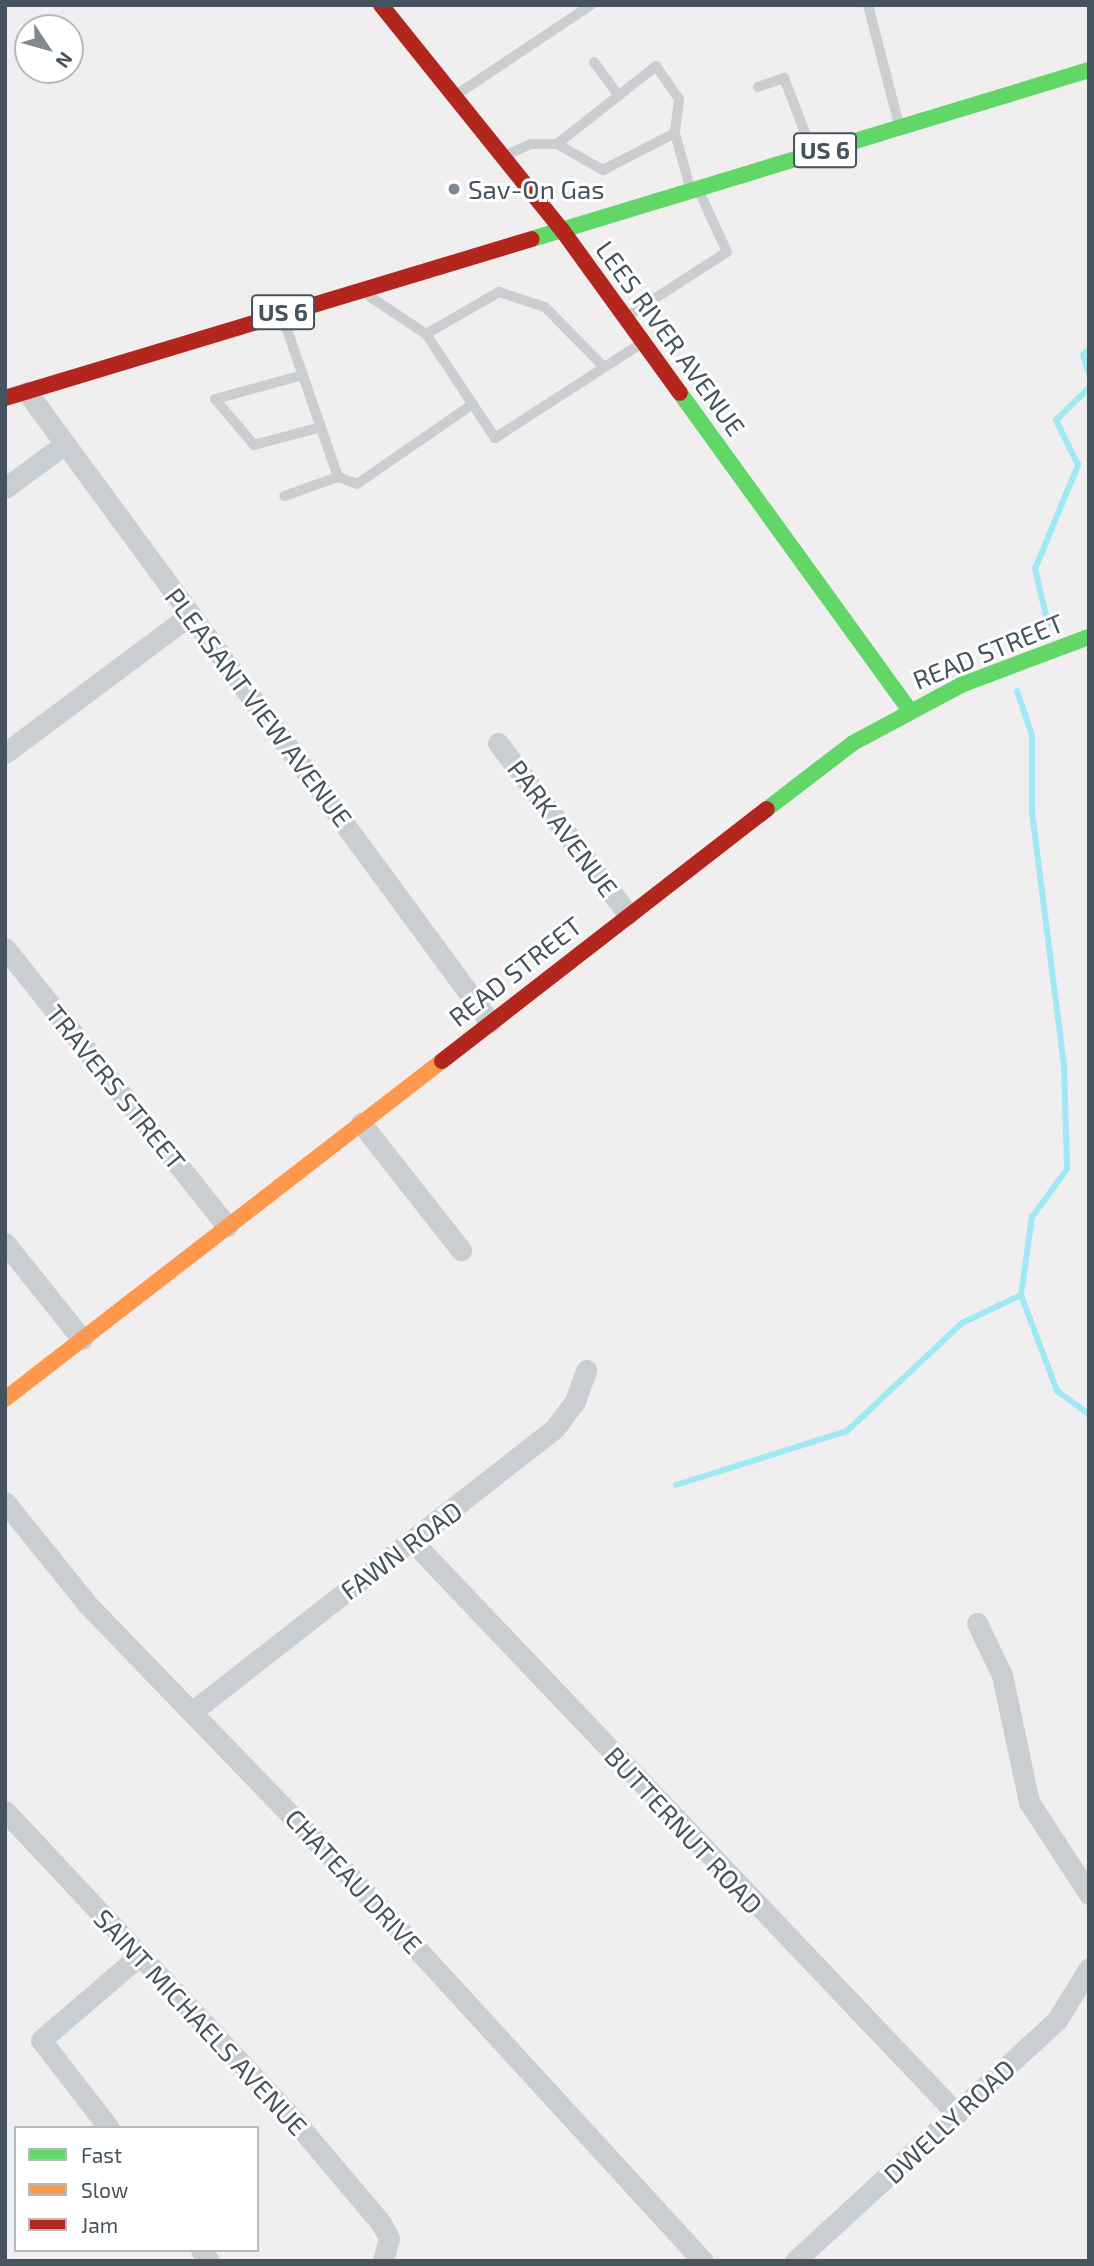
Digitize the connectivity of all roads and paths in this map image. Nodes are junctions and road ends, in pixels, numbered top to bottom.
1 (381, 5) edge
2 (591, 5) edge
3 (868, 5) edge
4 (594, 62) dead end
5 (1089, 70) edge
6 (758, 87) dead end
7 (454, 96) junction
8 (618, 96) junction
9 (900, 127) junction
10 (676, 133) junction
11 (557, 144) junction
12 (813, 153) junction
13 (503, 157) junction
14 (694, 190) junction
15 (562, 230) junction
16 (360, 289) junction
17 (281, 312) junction
18 (623, 318) junction
19 (426, 334) junction
20 (642, 343) junction
21 (604, 367) junction
22 (303, 375) junction
23 (27, 392) junction
24 (5, 398) edge
25 (472, 404) junction
26 (321, 427) junction
27 (65, 444) junction
28 (338, 477) junction
29 (5, 488) edge
30 (284, 496) dead end
31 (190, 615) junction
32 (1089, 637) edge
33 (909, 709) junction
34 (498, 743) dead end
35 (5, 753) edge
36 (628, 914) junction
37 (5, 948) edge
38 (490, 1021) junction
39 (360, 1123) junction
40 (227, 1226) junction
41 (5, 1243) edge
42 (461, 1250) dead end
43 (82, 1339) junction
44 (586, 1370) dead end
45 (5, 1399) edge
46 (5, 1502) edge
47 (414, 1543) junction
48 (977, 1623) dead end
49 (193, 1711) junction
50 (5, 1811) edge
51 (1089, 1894) edge
52 (139, 1956) junction
53 (1089, 1968) edge
54 (957, 2114) junction
55 (107, 2126) edge
56 (383, 2261) edge
57 (703, 2261) edge
58 (794, 2261) edge

1 - 7 main road, LEES RIVER AVENUE
2 - 7 lane
3 - 9 lane
4 - 8 lane
5 - 9 main road, US 6
6 - 12 lane
7 - 13 main road, LEES RIVER AVENUE
8 - 10 lane
8 - 11 lane
9 - 12 main road, US 6
10 - 11 lane
10 - 14 lane
11 - 13 lane
12 - 14 main road, US 6
13 - 15 main road, LEES RIVER AVENUE
14 - 15 main road, US 6
14 - 18 lane
15 - 16 main road, US 6
15 - 18 main road, LEES RIVER AVENUE
16 - 17 main road, US 6
16 - 19 lane
17 - 22 lane
17 - 23 main road, US 6
18 - 20 main road, LEES RIVER AVENUE
19 - 21 lane
19 - 25 lane
20 - 21 lane
20 - 33 main road, LEES RIVER AVENUE
21 - 25 lane
22 - 26 lane
22 - 26 lane
23 - 24 main road, US 6
23 - 27 street, PLEASANT VIEW AVENUE
25 - 28 lane
26 - 28 lane
27 - 29 street
27 - 31 street, PLEASANT VIEW AVENUE
28 - 30 lane
31 - 35 street
31 - 38 street, PLEASANT VIEW AVENUE
32 - 33 main road, READ STREET
33 - 36 main road, READ STREET
34 - 36 street, PARK AVENUE
36 - 38 main road, READ STREET
37 - 40 street, TRAVERS STREET
38 - 39 main road, READ STREET
39 - 40 main road, READ STREET
39 - 42 street
40 - 43 main road, READ STREET
41 - 43 street
43 - 45 main road, READ STREET
44 - 47 street, FAWN ROAD
46 - 49 street, CHATEAU DRIVE
47 - 49 street, FAWN ROAD
47 - 54 street, BUTTERNUT ROAD
48 - 51 street
49 - 57 street, CHATEAU DRIVE
50 - 52 street, SAINT MICHAELS AVENUE
52 - 55 street
52 - 56 street, SAINT MICHAELS AVENUE
53 - 54 street, DWELLY ROAD
54 - 58 street, DWELLY ROAD

